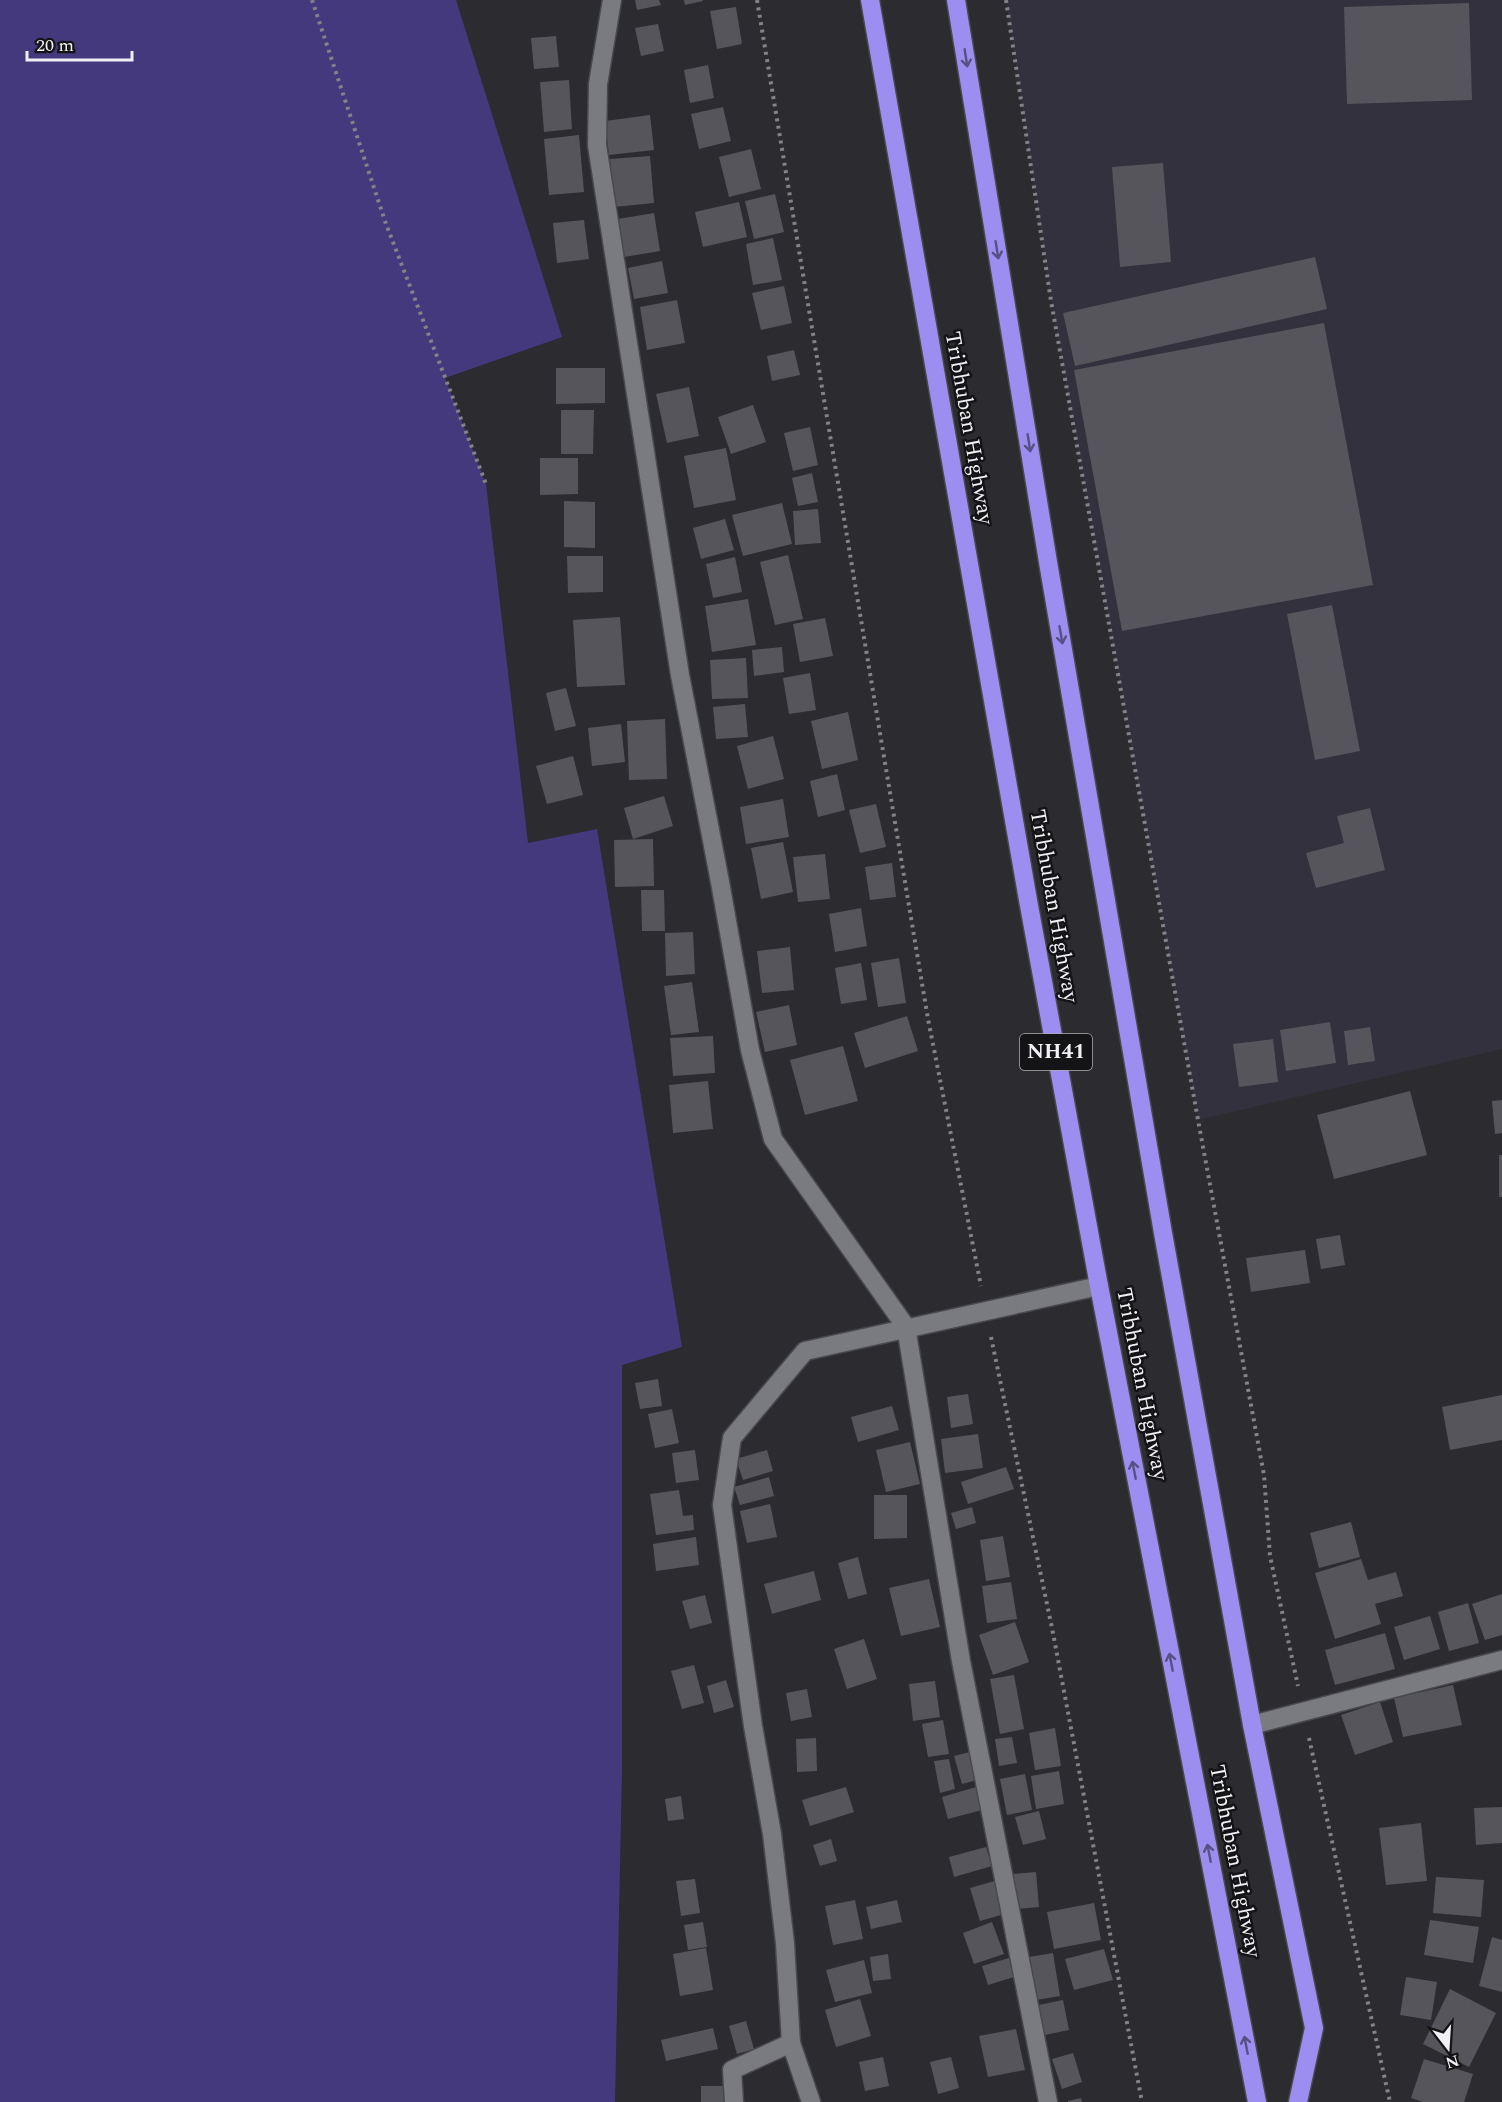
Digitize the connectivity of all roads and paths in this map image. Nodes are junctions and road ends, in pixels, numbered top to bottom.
1 (312, 0) edge
2 (612, 0) edge
3 (757, 0) edge
4 (870, 0) edge
5 (956, 0) edge
6 (1006, 0) edge
7 (486, 484) dead end
8 (1099, 1286) junction
9 (986, 1310) junction
10 (906, 1327) junction
11 (1502, 1660) edge
12 (1304, 1712) junction
13 (1252, 1725) junction
14 (791, 2043) junction
15 (734, 2102) edge
16 (812, 2102) edge
17 (1048, 2102) edge
18 (1142, 2102) edge
19 (1257, 2102) edge
20 (1298, 2102) edge
21 (1390, 2102) edge

1 - 7 path
2 - 10 street
3 - 9 path
4 - 8 highway, Tribhuban Highway / NH41
5 -> 13 highway, Tribhuban Highway
6 - 12 path
8 - 9 street
19 -> 8 highway, Tribhuban Highway / NH41
9 - 10 street
9 - 18 path
10 - 14 street
10 - 17 street
11 - 12 street
12 - 13 street
12 - 21 path
13 - 20 highway, Tribhuban Highway
14 - 15 street
14 - 16 street

